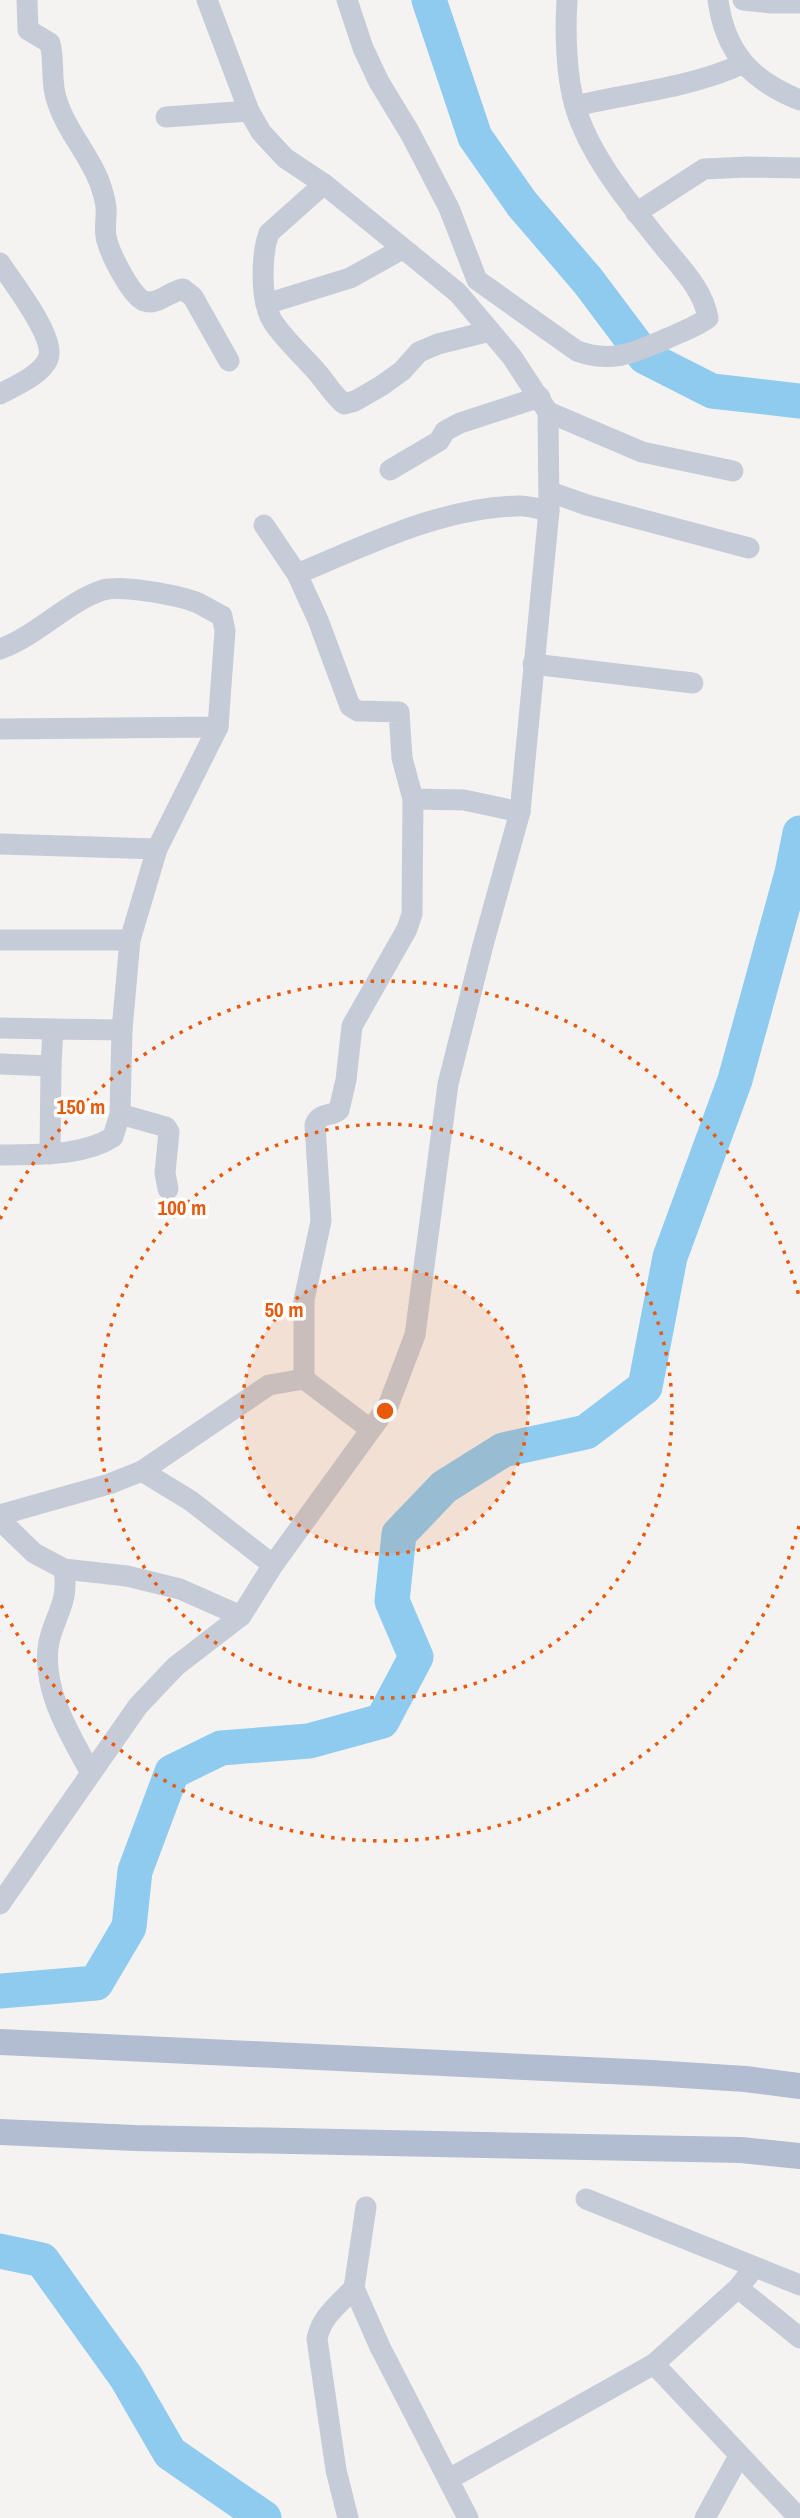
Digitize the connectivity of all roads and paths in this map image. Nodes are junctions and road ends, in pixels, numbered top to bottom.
1 (27, 0) edge
2 (207, 0) edge
3 (347, 0) edge
4 (567, 0) edge
5 (718, 0) edge
6 (743, 0) edge
7 (800, 3) edge
8 (742, 64) junction
9 (800, 100) edge
10 (575, 106) junction
11 (249, 111) junction
12 (166, 117) dead end
13 (800, 168) edge
14 (324, 184) junction
15 (636, 213) junction
16 (402, 249) junction
17 (0, 263) edge
18 (477, 280) junction
19 (458, 293) junction
20 (266, 304) junction
21 (490, 331) junction
22 (229, 361) dead end
23 (0, 394) edge
24 (544, 405) junction
25 (390, 470) dead end
26 (733, 471) dead end
27 (550, 501) junction
28 (264, 525) dead end
29 (749, 548) dead end
30 (297, 574) junction
31 (0, 649) edge
32 (533, 664) junction
33 (693, 684) dead end
34 (218, 727) junction
35 (0, 729) edge
36 (412, 799) junction
37 (520, 812) junction
38 (0, 844) edge
39 (157, 849) junction
40 (0, 940) edge
41 (130, 940) junction
42 (0, 1028) edge
43 (53, 1029) junction
44 (122, 1030) junction
45 (0, 1064) edge
46 (51, 1066) junction
47 (120, 1114) junction
48 (50, 1154) junction
49 (0, 1155) edge
50 (168, 1189) dead end
51 (304, 1379) junction
52 (370, 1429) junction
53 (142, 1471) junction
54 (0, 1517) edge
55 (273, 1564) junction
56 (64, 1569) junction
57 (241, 1616) junction
58 (91, 1773) junction
59 (0, 1903) edge
60 (0, 2042) edge
61 (800, 2086) edge
62 (0, 2132) edge
63 (800, 2155) edge
64 (586, 2200) dead end
65 (366, 2207) dead end
66 (754, 2268) junction
67 (800, 2286) edge
68 (354, 2288) junction
69 (738, 2288) junction
70 (800, 2338) edge
71 (654, 2364) junction
72 (739, 2456) junction
73 (449, 2479) junction
74 (348, 2518) edge
75 (468, 2518) edge
76 (705, 2518) edge
77 (799, 2518) edge

1 - 22 street
2 - 11 street
3 - 18 street
4 - 10 street
5 - 8 street
6 - 7 street
8 - 9 street
8 - 10 street
10 - 15 street
11 - 12 street
11 - 14 street
13 - 15 street
14 - 16 street
14 - 20 street
15 - 18 street
16 - 19 street
16 - 20 street
17 - 23 street
18 - 19 street
19 - 21 street
20 - 21 street
21 - 24 street
24 - 25 street
24 - 26 street
24 - 27 street
27 - 29 street
27 - 30 street
27 - 32 street
28 - 30 street
30 - 36 street
31 - 34 street
32 - 33 street
32 - 37 street
34 - 35 street
34 - 39 street
36 - 37 street
36 - 51 street
37 - 52 street
38 - 39 street
39 - 41 street
40 - 41 street
41 - 44 street
42 - 43 street
43 - 44 street
43 - 46 street
44 - 47 street
45 - 46 street
46 - 48 street
47 - 48 street
47 - 50 street
48 - 49 street
51 - 52 street
51 - 53 street
52 - 55 street
53 - 54 street
53 - 55 street
54 - 56 street
55 - 57 street
56 - 57 street
56 - 58 street
57 - 58 street
58 - 59 street
60 - 61 main road
62 - 63 main road
64 - 66 street
65 - 68 street
66 - 67 street
66 - 69 street
68 - 73 street
68 - 74 street
69 - 70 street
69 - 71 street
71 - 72 street
71 - 73 street
72 - 76 street
72 - 77 street
73 - 75 street

